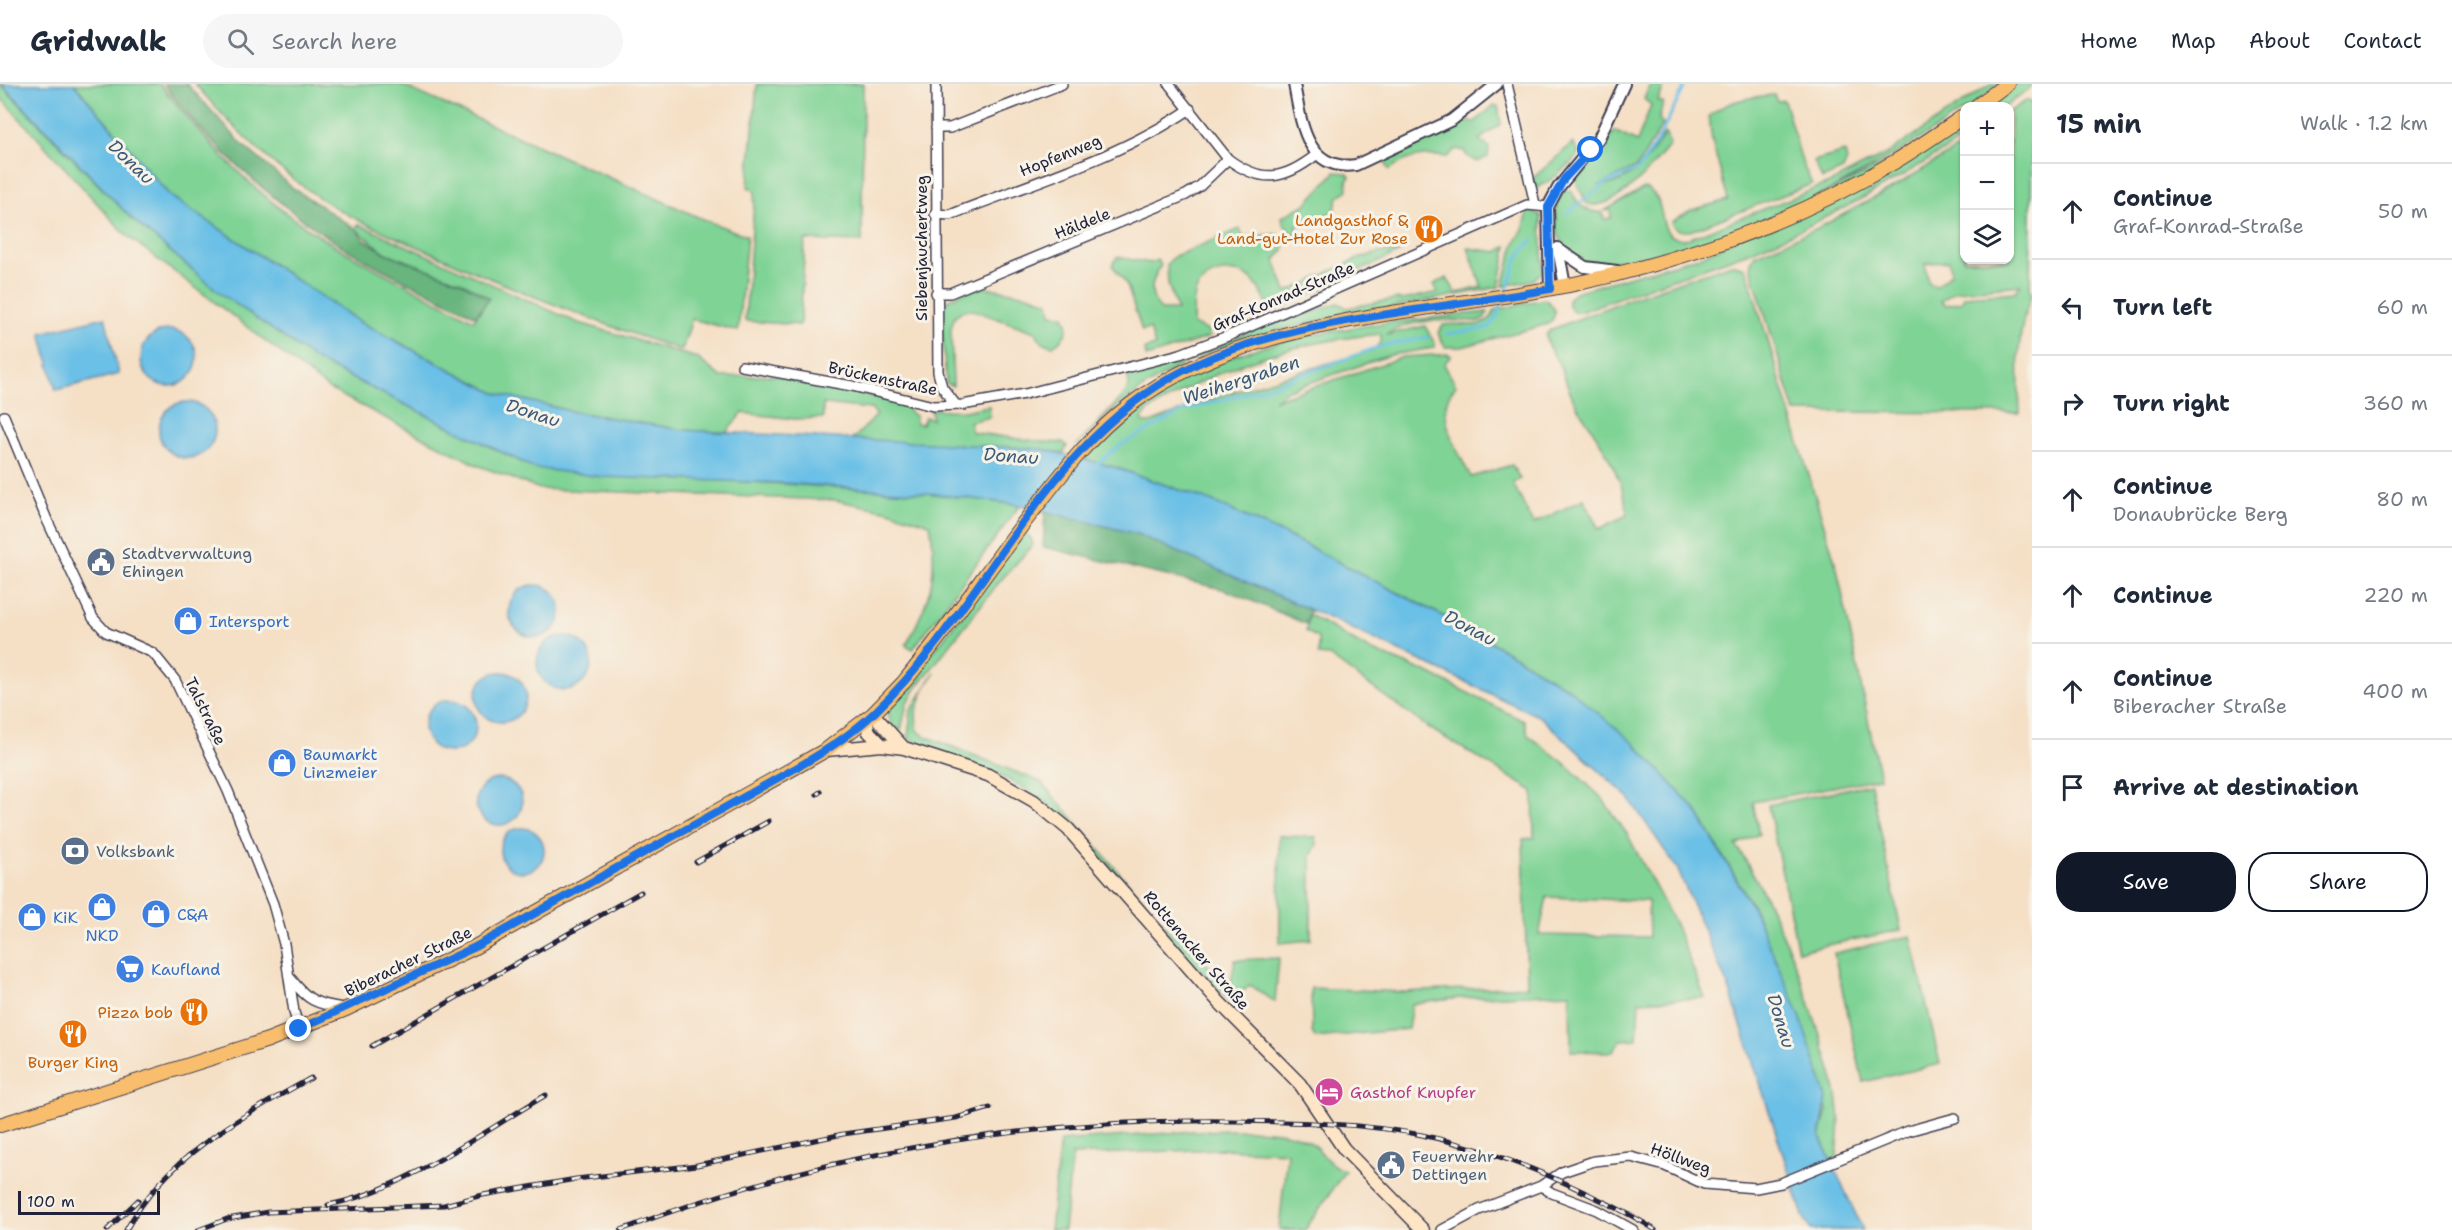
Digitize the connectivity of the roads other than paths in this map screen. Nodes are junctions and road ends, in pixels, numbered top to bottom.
1 (936, 84) edge
2 (1062, 84) edge
3 (1169, 84) edge
4 (1294, 84) edge
5 (1497, 84) edge
6 (1507, 84) edge
7 (1624, 84) edge
8 (2007, 84) edge
9 (1982, 102) edge
10 (1191, 108) junction
11 (1960, 119) edge
12 (936, 128) junction
13 (1316, 155) junction
14 (1228, 159) junction
15 (1534, 204) junction
16 (1548, 207) junction
17 (935, 214) junction
18 (1549, 229) junction
19 (1558, 249) junction
20 (1623, 271) junction
21 (1565, 286) junction
22 (1550, 289) junction
23 (936, 293) junction
24 (742, 366) dead end
25 (1123, 369) joint
26 (956, 405) junction
27 (4, 416) dead end
28 (870, 717) junction
29 (882, 745) junction
30 (904, 747) junction
31 (826, 750) junction
32 (290, 977) junction
33 (346, 1009) junction
34 (299, 1029) junction
35 (1955, 1118) dead end
36 (0, 1125) edge
37 (1541, 1186) junction
38 (1423, 1230) edge
39 (1442, 1230) edge
40 (1633, 1230) edge

1 - 12 street, Siebenjauchertweg
2 - 12 street
3 - 10 street
4 - 13 street
5 - 13 street
6 - 15 street
7 - 16 street
8 - 9 main road
10 - 14 street
10 - 17 street, Hopfenweg
11 - 20 main road, Biberacher Straße
12 - 17 street, Siebenjauchertweg
13 - 14 street
14 - 23 street, Häldele
15 - 16 street
15 - 25 street, Graf-Konrad-Straße
16 - 18 street
17 - 23 street, Siebenjauchertweg
18 - 19 street
18 - 22 street
19 - 20 street
19 - 21 street
20 - 21 main road, Biberacher Straße
21 - 22 main road, Biberacher Straße
22 - 28 main road, Biberacher Straße
23 - 26 street, Siebenjauchertweg
24 - 26 street, Brückenstraße
25 - 26 street, Brückenstraße
27 - 32 street, Talstraße
28 - 29 main road
28 - 30 main road, Rottenacker Straße
28 - 31 main road, Biberacher Straße
29 - 30 main road, Rottenacker Straße
29 - 31 main road, Rottenacker Straße
30 - 38 main road, Rottenacker Straße
31 - 33 main road, Biberacher Straße
32 - 33 street
32 - 34 street, Talstraße
33 - 34 main road, Biberacher Straße
34 - 36 main road, Biberacher Straße
35 - 37 street, Höllweg
37 - 39 street, Höllweg
37 - 40 street

